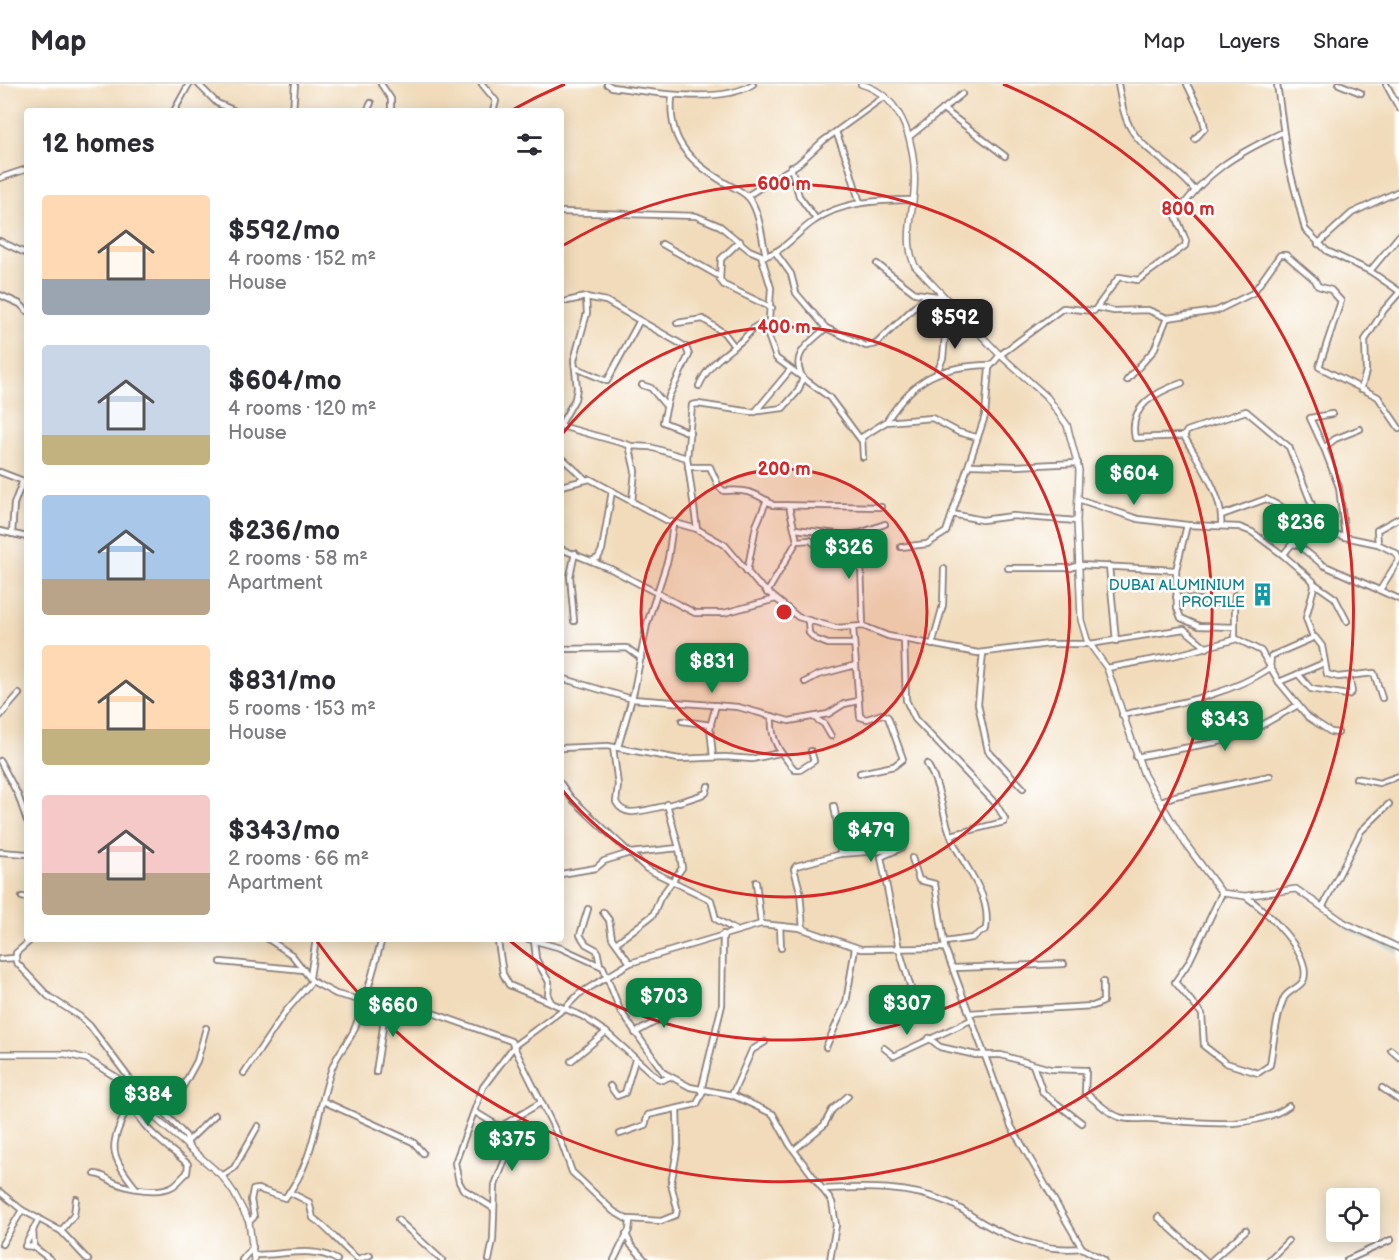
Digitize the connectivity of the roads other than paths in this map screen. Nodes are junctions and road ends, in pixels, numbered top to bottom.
1 (189, 84) edge
2 (198, 84) edge
3 (295, 84) edge
4 (390, 84) edge
5 (482, 84) edge
6 (607, 84) edge
7 (753, 84) edge
8 (864, 84) edge
9 (1118, 84) edge
10 (1187, 84) edge
11 (1277, 84) edge
12 (1339, 84) edge
13 (1386, 84) edge
14 (381, 86) edge
15 (1361, 93) dead end
16 (962, 94) dead end
17 (672, 96) junction
18 (885, 96) junction
19 (371, 103) dead end
20 (176, 108) edge
21 (228, 108) edge
22 (293, 108) edge
23 (368, 108) edge
24 (391, 108) edge
25 (494, 108) edge
26 (1399, 108) edge
27 (943, 109) junction
28 (836, 132) junction
29 (1283, 132) junction
30 (909, 136) junction
31 (1195, 139) dead end
32 (1005, 156) dead end
33 (791, 167) junction
34 (24, 170) edge
35 (0, 178) edge
36 (1195, 191) junction
37 (1399, 191) edge
38 (747, 196) junction
39 (913, 200) junction
40 (860, 203) junction
41 (564, 212) edge
42 (816, 219) junction
43 (1399, 236) edge
44 (0, 241) edge
45 (740, 241) junction
46 (662, 244) dead end
47 (1318, 244) junction
48 (775, 252) junction
49 (24, 253) edge
50 (764, 256) junction
51 (877, 264) dead end
52 (1370, 271) junction
53 (719, 276) junction
54 (1399, 292) edge
55 (0, 295) edge
56 (926, 296) junction
57 (586, 297) junction
58 (944, 297) junction
59 (24, 301) edge
60 (567, 301) dead end
61 (20, 304) junction
62 (24, 308) edge
63 (772, 308) junction
64 (1099, 308) junction
65 (961, 314) junction
66 (1167, 318) junction
67 (639, 322) junction
68 (770, 323) junction
69 (677, 324) dead end
70 (826, 328) junction
71 (734, 346) junction
72 (1000, 355) junction
73 (991, 365) junction
74 (576, 368) junction
75 (789, 370) junction
76 (937, 372) junction
77 (803, 378) junction
78 (1128, 380) dead end
79 (1182, 383) dead end
80 (642, 385) dead end
81 (699, 386) dead end
82 (1360, 389) junction
83 (666, 406) junction
84 (755, 412) junction
85 (1332, 414) dead end
86 (564, 419) edge
87 (886, 422) junction
88 (564, 426) edge
89 (1399, 428) edge
90 (1360, 429) dead end
91 (690, 433) junction
92 (1184, 436) junction
93 (976, 437) junction
94 (861, 440) junction
95 (630, 446) junction
96 (1324, 448) junction
97 (863, 457) dead end
98 (687, 458) junction
99 (564, 460) edge
100 (1079, 463) junction
101 (970, 465) junction
102 (688, 467) junction
103 (0, 472) edge
104 (584, 478) junction
105 (564, 485) edge
106 (612, 491) junction
107 (1078, 499) junction
108 (767, 500) junction
109 (632, 502) junction
110 (789, 506) junction
111 (881, 507) dead end
112 (952, 514) junction
113 (1222, 515) junction
114 (1399, 518) edge
115 (1077, 521) junction
116 (673, 524) junction
117 (885, 524) dead end
118 (1315, 524) junction
119 (1187, 525) junction
120 (1221, 526) junction
121 (697, 529) junction
122 (795, 529) junction
123 (0, 531) edge
124 (860, 533) junction
125 (12, 534) junction
126 (24, 536) edge
127 (1345, 537) junction
128 (796, 541) junction
129 (1378, 544) junction
130 (901, 547) dead end
131 (564, 550) edge
132 (575, 553) junction
133 (1284, 555) junction
134 (859, 559) junction
135 (593, 560) junction
136 (1399, 561) edge
137 (1079, 565) junction
138 (1108, 566) junction
139 (944, 568) dead end
140 (1008, 568) dead end
141 (1176, 570) junction
142 (747, 572) junction
143 (1315, 584) junction
144 (1380, 590) junction
145 (656, 593) junction
146 (768, 593) junction
147 (1235, 595) dead end
148 (1176, 597) junction
149 (777, 599) junction
150 (1399, 599) edge
151 (1235, 605) junction
152 (574, 621) dead end
153 (808, 621) junction
154 (1347, 621) dead end
155 (863, 626) junction
156 (853, 627) junction
157 (1234, 627) junction
158 (1313, 637) junction
159 (904, 639) junction
160 (1235, 639) junction
161 (1116, 641) junction
162 (854, 644) junction
163 (932, 645) junction
164 (1090, 645) junction
165 (1207, 648) junction
166 (564, 649) edge
167 (983, 653) junction
168 (641, 658) junction
169 (1324, 663) junction
170 (856, 665) junction
171 (1107, 668) junction
172 (1270, 668) junction
173 (1298, 674) junction
174 (1349, 676) junction
175 (564, 679) edge
176 (805, 682) dead end
177 (1278, 682) junction
178 (19, 694) dead end
179 (1382, 698) dead end
180 (632, 699) junction
181 (858, 701) junction
182 (716, 705) junction
183 (1298, 705) junction
184 (1122, 715) junction
185 (0, 716) edge
186 (772, 716) junction
187 (813, 717) junction
188 (682, 721) dead end
189 (711, 725) junction
190 (1338, 733) dead end
191 (831, 736) dead end
192 (616, 747) junction
193 (564, 748) edge
194 (811, 750) dead end
195 (780, 753) junction
196 (712, 757) junction
197 (1136, 757) junction
198 (0, 761) edge
199 (927, 764) dead end
200 (860, 772) dead end
201 (1270, 776) dead end
202 (1399, 776) edge
203 (1356, 778) dead end
204 (708, 786) dead end
205 (564, 788) edge
206 (1023, 788) dead end
207 (1161, 801) junction
208 (667, 804) junction
209 (1389, 804) dead end
210 (834, 806) dead end
211 (24, 812) edge
212 (906, 831) dead end
213 (951, 835) junction
214 (679, 848) junction
215 (899, 849) junction
216 (0, 852) edge
217 (630, 853) junction
218 (840, 854) junction
219 (24, 855) edge
220 (912, 858) dead end
221 (564, 873) edge
222 (672, 881) junction
223 (756, 882) dead end
224 (1222, 893) junction
225 (1245, 896) junction
226 (1323, 906) junction
227 (588, 909) dead end
228 (603, 912) dead end
229 (761, 924) junction
230 (780, 926) junction
231 (803, 929) junction
232 (735, 930) junction
233 (723, 934) junction
234 (29, 942) edge
235 (272, 942) edge
236 (316, 942) edge
237 (381, 942) edge
238 (498, 942) dead end
239 (536, 942) edge
240 (541, 942) edge
241 (945, 942) junction
242 (616, 943) junction
243 (781, 948) dead end
244 (855, 948) junction
245 (945, 948) junction
246 (1399, 948) edge
247 (899, 949) junction
248 (15, 958) junction
249 (0, 959) edge
250 (221, 962) dead end
251 (630, 963) junction
252 (1064, 964) dead end
253 (600, 965) junction
254 (953, 968) junction
255 (304, 970) junction
256 (608, 978) junction
257 (311, 979) junction
258 (1103, 982) dead end
259 (914, 998) dead end
260 (573, 999) junction
261 (363, 1001) junction
262 (383, 1002) junction
263 (551, 1002) junction
264 (682, 1007) dead end
265 (565, 1008) junction
266 (576, 1013) junction
267 (969, 1013) junction
268 (971, 1020) junction
269 (206, 1028) dead end
270 (606, 1032) junction
271 (635, 1033) junction
272 (929, 1038) junction
273 (765, 1042) dead end
274 (515, 1046) junction
275 (826, 1047) dead end
276 (884, 1048) dead end
277 (1391, 1050) dead end
278 (0, 1054) edge
279 (984, 1056) junction
280 (1399, 1057) edge
281 (571, 1060) dead end
282 (636, 1060) junction
283 (1033, 1065) junction
284 (376, 1072) dead end
285 (244, 1073) dead end
286 (669, 1077) junction
287 (610, 1086) dead end
288 (1382, 1088) dead end
289 (702, 1091) junction
290 (130, 1092) junction
291 (732, 1095) junction
292 (848, 1096) dead end
293 (1399, 1100) edge
294 (129, 1101) junction
295 (323, 1101) junction
296 (540, 1103) junction
297 (1289, 1106) dead end
298 (677, 1109) junction
299 (475, 1112) junction
300 (215, 1115) dead end
301 (1082, 1123) dead end
302 (258, 1126) dead end
303 (500, 1127) junction
304 (620, 1134) dead end
305 (188, 1141) junction
306 (189, 1148) junction
307 (794, 1150) junction
308 (423, 1153) dead end
309 (95, 1174) dead end
310 (222, 1176) junction
311 (135, 1188) junction
312 (825, 1189) junction
313 (0, 1192) edge
314 (289, 1192) junction
315 (76, 1198) dead end
316 (493, 1208) junction
317 (22, 1210) junction
318 (39, 1218) junction
319 (1158, 1218) dead end
320 (629, 1219) junction
321 (398, 1220) dead end
322 (249, 1222) junction
323 (33, 1228) junction
324 (1246, 1230) dead end
325 (61, 1231) junction
326 (626, 1234) junction
327 (1391, 1240) dead end
328 (1288, 1241) dead end
329 (2, 1244) dead end
330 (34, 1247) junction
331 (253, 1247) junction
332 (1082, 1248) junction
333 (370, 1255) dead end
334 (254, 1257) edge
335 (51, 1260) edge
336 (88, 1260) edge
337 (242, 1260) edge
338 (337, 1260) edge
339 (442, 1260) edge
340 (489, 1260) edge
341 (614, 1260) edge
342 (645, 1260) edge
343 (830, 1260) edge
344 (1104, 1260) edge
345 (1205, 1260) edge
346 (1212, 1260) edge
347 (1269, 1260) edge
348 (1347, 1260) edge

1 - 20 street
2 - 21 street
3 - 22 street
4 - 14 street
5 - 25 street
6 - 17 street
7 - 17 street
8 - 18 street
9 - 36 street
10 - 31 street
11 - 29 street
12 - 15 street
13 - 26 street
14 - 24 street
16 - 27 street
17 - 38 street
18 - 28 street
18 - 30 street
19 - 23 street
27 - 30 street
27 - 32 street
28 - 33 street
28 - 40 street
29 - 36 street
29 - 47 street
30 - 39 street
33 - 38 street
33 - 42 street
34 - 35 street
36 - 64 street
37 - 47 street
38 - 50 street
39 - 40 street
39 - 58 street
40 - 42 street
41 - 45 street
42 - 48 street
43 - 52 street
44 - 49 street
45 - 50 street
45 - 53 street
46 - 53 street
47 - 52 street
48 - 50 street
48 - 70 street
50 - 63 street
51 - 56 street
52 - 54 street
53 - 63 street
54 - 82 street
55 - 61 street
56 - 58 street
56 - 70 street
57 - 60 street
57 - 67 street
57 - 74 street
58 - 65 street
59 - 61 street
61 - 62 street
63 - 68 street
64 - 66 street
64 - 72 street
65 - 72 street
65 - 76 street
66 - 78 street
66 - 82 street
67 - 74 street
67 - 83 street
68 - 71 street
68 - 75 street
69 - 71 street
70 - 77 street
71 - 81 street
72 - 73 street
72 - 100 street
73 - 76 street
73 - 93 street
74 - 86 street
75 - 77 street
75 - 84 street
76 - 87 street
77 - 84 street
77 - 94 street
79 - 92 street
80 - 83 street
82 - 89 street
83 - 91 street
84 - 91 street
85 - 96 street
87 - 93 street
87 - 94 street
88 - 95 street
90 - 96 street
91 - 98 street
92 - 113 street
92 - 118 street
93 - 101 street
94 - 97 street
95 - 98 street
95 - 109 street
96 - 127 street
98 - 102 street
99 - 104 street
100 - 101 street
100 - 107 street
101 - 112 street
102 - 108 street
102 - 121 street
103 - 125 street
104 - 105 street
104 - 106 street
106 - 109 street
106 - 135 street
107 - 115 street
107 - 119 street
108 - 110 street
108 - 142 street
109 - 116 street
110 - 111 street
110 - 122 street
112 - 115 street
112 - 130 street
113 - 118 street
113 - 120 street
114 - 129 street
115 - 137 street
116 - 121 street
116 - 145 street
117 - 124 street
118 - 127 street
119 - 120 street
119 - 141 street
120 - 133 street
121 - 142 street
122 - 124 street
122 - 128 street
123 - 125 street
124 - 134 street
125 - 126 street
127 - 129 street
128 - 134 street
128 - 146 street
129 - 136 street
131 - 132 street
132 - 135 street
132 - 152 street
133 - 143 street
133 - 144 street
134 - 155 street
135 - 145 street
136 - 144 street
137 - 138 street
137 - 140 street
137 - 164 street
138 - 141 street
138 - 161 street
139 - 163 street
141 - 148 street
142 - 146 street
143 - 154 street
143 - 158 street
144 - 150 street
145 - 149 street
145 - 168 street
146 - 149 street
147 - 151 street
148 - 151 street
148 - 157 street
149 - 153 street
151 - 157 street
153 - 156 street
153 - 162 street
155 - 156 street
155 - 159 street
156 - 162 street
157 - 160 street
158 - 169 street
158 - 172 street
159 - 163 street
159 - 213 street
160 - 165 street
160 - 172 street
161 - 164 street
161 - 165 street
162 - 170 street
163 - 167 street
164 - 167 street
164 - 171 street
165 - 171 street
166 - 168 street
167 - 206 street
168 - 180 street
169 - 173 street
169 - 174 street
170 - 176 street
170 - 181 street
171 - 184 street
172 - 177 street
172 - 184 street
173 - 174 street
173 - 177 street
174 - 179 street
175 - 180 street
177 - 183 street
178 - 185 street
180 - 182 street
180 - 192 street
181 - 187 street
181 - 200 street
182 - 186 street
182 - 189 street
183 - 190 street
183 - 197 street
184 - 197 street
186 - 187 street
186 - 195 street
187 - 191 street
188 - 189 street
189 - 196 street
192 - 193 street
192 - 196 street
192 - 208 street
194 - 195 street
195 - 196 street
197 - 207 street
198 - 211 street
199 - 213 street
201 - 207 street
202 - 203 street
204 - 208 street
205 - 217 street
207 - 224 street
208 - 214 street
209 - 226 street
210 - 218 street
212 - 215 street
213 - 241 street
214 - 217 street
214 - 222 street
215 - 218 street
215 - 247 street
216 - 219 street
217 - 221 street
217 - 222 street
218 - 231 street
220 - 241 street
222 - 232 street
222 - 242 street
223 - 229 street
224 - 225 street
224 - 225 street
225 - 226 street
226 - 246 street
227 - 253 street
228 - 242 street
229 - 230 street
229 - 232 street
230 - 231 street
230 - 243 street
231 - 244 street
232 - 233 street
233 - 251 street
233 - 289 street
234 - 248 street
235 - 255 street
236 - 257 street
237 - 261 street
238 - 263 street
239 - 263 street
240 - 253 street
241 - 245 street
242 - 251 street
244 - 247 street
244 - 275 street
245 - 247 street
245 - 254 street
247 - 259 street
248 - 249 street
248 - 290 street
250 - 255 street
251 - 256 street
252 - 254 street
253 - 256 street
254 - 267 street
255 - 257 street
256 - 260 street
256 - 271 street
257 - 261 street
257 - 285 street
258 - 267 street
260 - 265 street
260 - 266 street
261 - 262 street
261 - 295 street
262 - 274 street
262 - 284 street
263 - 265 street
264 - 271 street
265 - 266 street
265 - 274 street
266 - 270 street
267 - 268 street
268 - 272 street
268 - 279 street
269 - 305 street
270 - 281 street
270 - 282 street
271 - 286 street
272 - 276 street
272 - 279 street
273 - 291 street
274 - 296 street
274 - 299 street
277 - 280 street
278 - 290 street
279 - 283 street
279 - 332 street
282 - 286 street
282 - 287 street
283 - 297 street
283 - 301 street
286 - 289 street
288 - 293 street
289 - 291 street
289 - 298 street
290 - 294 street
290 - 306 street
291 - 307 street
292 - 307 street
294 - 311 street
294 - 311 street
295 - 308 street
295 - 314 street
296 - 303 street
296 - 320 street
298 - 304 street
298 - 320 street
299 - 303 street
299 - 316 street
300 - 305 street
302 - 310 street
303 - 316 street
305 - 306 street
306 - 310 street
307 - 312 street
309 - 311 street
310 - 322 street
312 - 332 street
312 - 343 street
313 - 317 street
314 - 322 street
314 - 333 street
315 - 325 street
316 - 340 street
317 - 318 street
317 - 329 street
318 - 323 street
318 - 325 street
319 - 345 street
320 - 326 street
321 - 339 street
322 - 331 street
323 - 330 street
323 - 330 street
324 - 346 street
325 - 336 street
326 - 341 street
326 - 342 street
327 - 348 street
328 - 347 street
330 - 335 street
331 - 334 street
331 - 337 street
332 - 344 street
334 - 338 street

